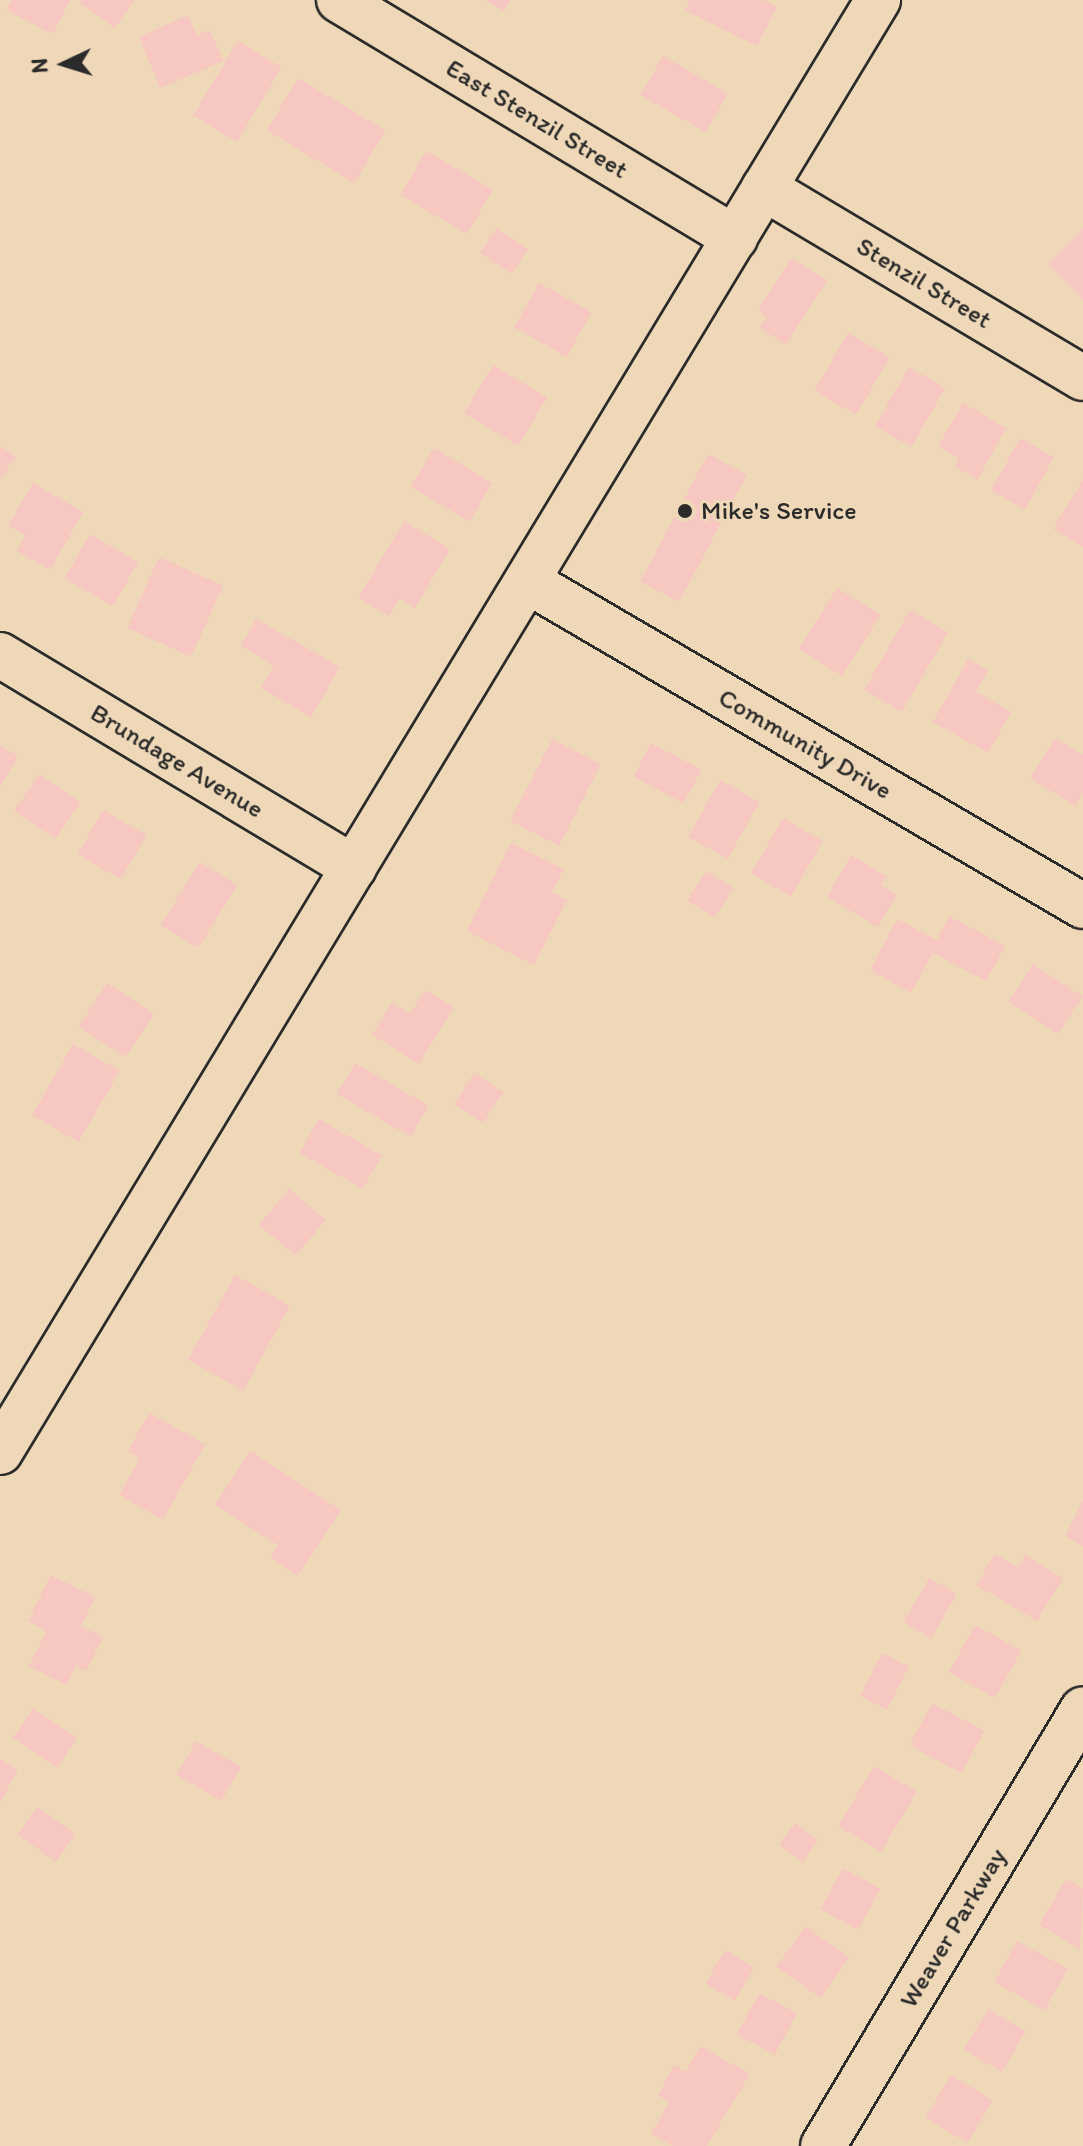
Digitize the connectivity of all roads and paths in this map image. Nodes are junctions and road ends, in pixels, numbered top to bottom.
1 (339, 0) edge
2 (878, 0) edge
3 (764, 188) junction
4 (735, 238) junction
5 (1083, 378) edge
6 (527, 581) junction
7 (0, 655) edge
8 (354, 868) junction
9 (1083, 906) edge
10 (0, 1452) edge
11 (1083, 1709) edge
12 (823, 2146) edge

1 - 4 street, East Stenzil Street
2 - 3 street
3 - 4 street
3 - 5 street, Stenzil Street
4 - 6 street
6 - 8 street
6 - 9 street, Community Drive
7 - 8 street, Brundage Avenue
8 - 10 street
11 - 12 street, Weaver Parkway

